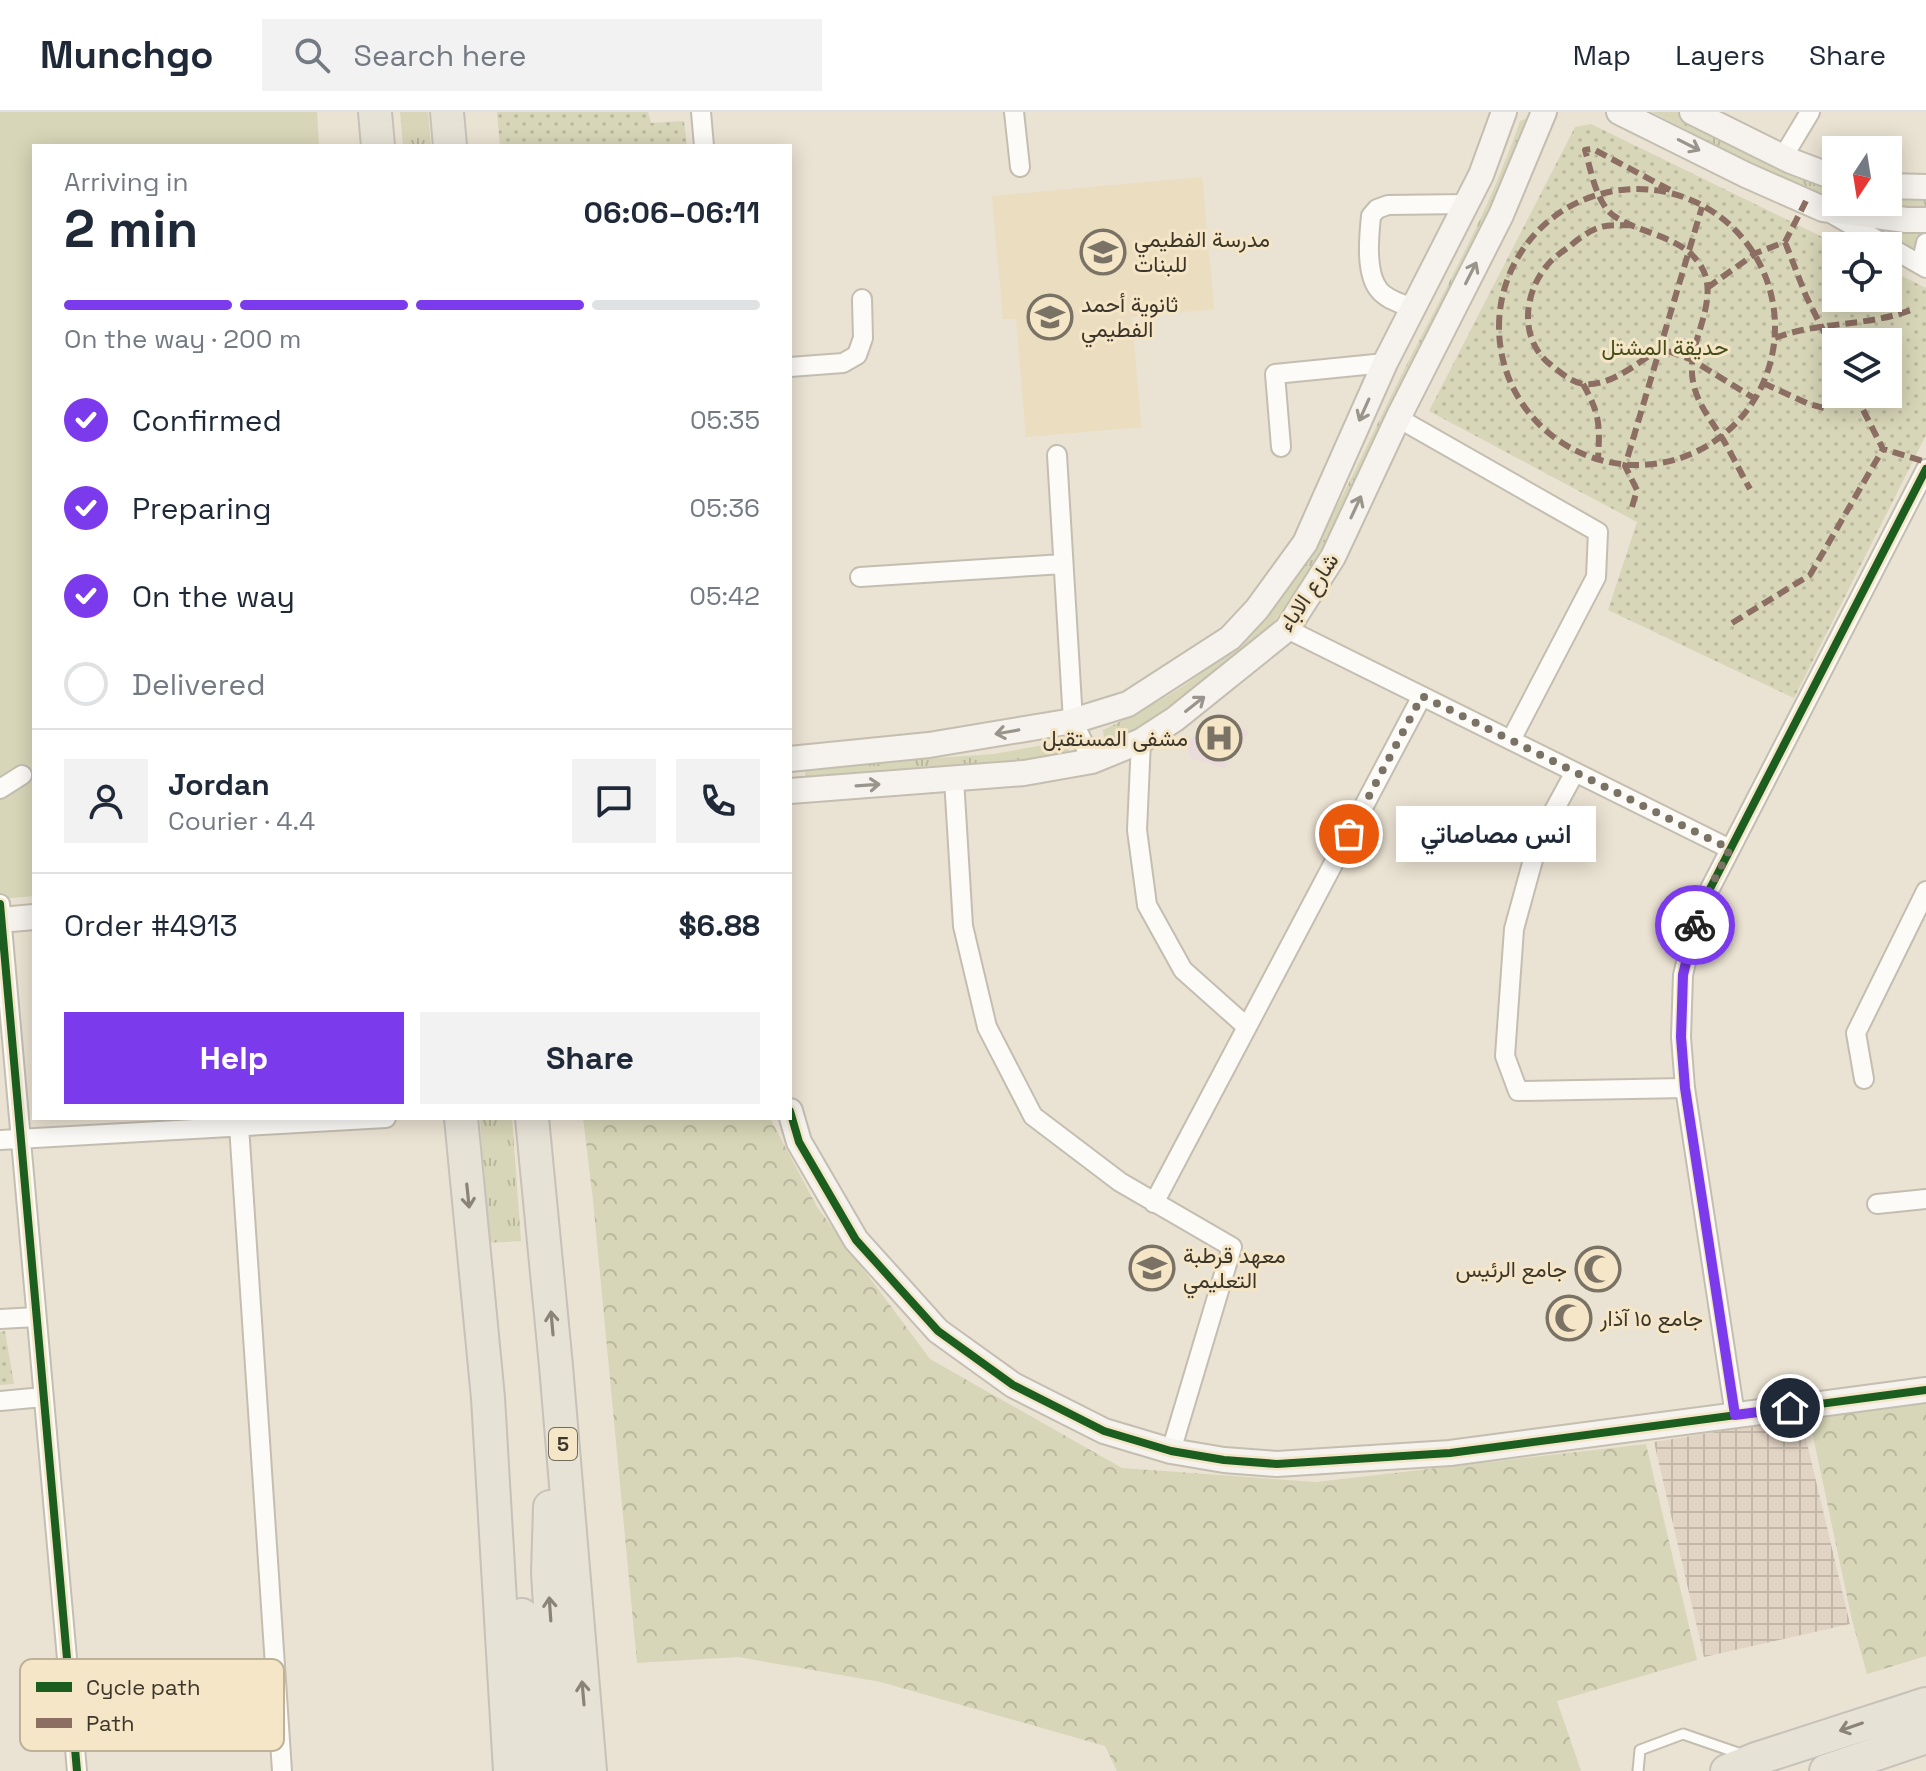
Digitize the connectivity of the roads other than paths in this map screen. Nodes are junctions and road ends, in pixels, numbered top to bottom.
1 (375, 112) edge
2 (447, 112) edge
3 (701, 112) edge
4 (1014, 112) edge
5 (1504, 112) edge
6 (1544, 112) edge
7 (1619, 112) edge
8 (1692, 112) edge
9 (1810, 112) edge
10 (378, 144) edge
11 (450, 144) edge
12 (704, 144) edge
13 (1783, 157) junction
14 (1020, 167) dead end
15 (1822, 172) edge
16 (1902, 186) edge
17 (1926, 187) edge
18 (1466, 204) junction
19 (1822, 209) edge
20 (1835, 216) edge
21 (1876, 216) edge
22 (1926, 220) edge
23 (1926, 243) edge
24 (1923, 266) edge
25 (862, 299) dead end
26 (1412, 308) junction
27 (1385, 363) junction
28 (792, 367) edge
29 (1398, 418) junction
30 (1281, 447) dead end
31 (1057, 455) dead end
32 (1926, 469) edge
33 (1063, 564) junction
34 (860, 577) dead end
35 (1287, 629) junction
36 (1422, 696) junction
37 (1073, 721) junction
38 (1511, 740) junction
39 (1141, 741) junction
40 (792, 759) edge
41 (1092, 761) junction
42 (1575, 772) junction
43 (22, 775) dead end
44 (954, 779) junction
45 (0, 789) edge
46 (792, 791) edge
47 (1730, 849) junction
48 (1926, 891) edge
49 (0, 915) edge
50 (32, 917) edge
51 (1247, 1027) junction
52 (1864, 1079) dead end
53 (1685, 1088) junction
54 (792, 1118) edge
55 (349, 1120) edge
56 (461, 1120) edge
57 (532, 1120) edge
58 (239, 1126) junction
59 (20, 1139) junction
60 (0, 1140) edge
61 (1926, 1199) edge
62 (1154, 1203) junction
63 (1877, 1204) dead end
64 (36, 1317) junction
65 (0, 1319) edge
66 (556, 1366) junction
67 (1926, 1390) edge
68 (43, 1397) junction
69 (488, 1398) junction
70 (0, 1401) edge
71 (1735, 1415) junction
72 (1171, 1451) junction
73 (67, 1659) edge
74 (275, 1659) edge
75 (1926, 1704) edge
76 (1926, 1737) edge
77 (75, 1751) edge
78 (281, 1751) edge
79 (1742, 1765) edge
80 (77, 1771) edge
81 (282, 1771) edge
82 (510, 1771) edge
83 (535, 1771) edge
84 (560, 1771) edge
85 (590, 1771) edge
86 (1638, 1771) edge
87 (1826, 1771) edge

1 - 10 highway
2 - 11 highway
3 - 12 street
4 - 14 street
5 - 18 main road, شارع الاباء
29 -> 6 main road, شارع الاباء
7 -> 19 main road
8 - 13 main road
9 - 13 street
13 - 15 main road
16 - 17 main road
18 - 26 main road, شارع الاباء
18 - 26 street
20 - 24 street
21 - 22 main road
23 - 24 street
25 - 28 street
26 - 27 main road, شارع الاباء
27 - 30 street
27 -> 37 main road, شارع الاباء
35 -> 29 main road, شارع الاباء
29 - 38 street
31 - 33 street
32 - 47 street
33 - 34 street
33 - 37 street
35 - 36 street
39 -> 35 main road, شارع الاباء
36 - 38 street
36 - 51 street
37 -> 40 main road, شارع الاباء
37 - 41 street
38 - 42 street
39 - 41 main road, شارع الاباء
39 - 51 street
41 - 44 main road, شارع الاباء
42 - 47 street
42 - 53 street
43 - 45 street
46 -> 44 main road, شارع الاباء
44 - 62 street
47 - 53 street
48 - 52 street
49 - 50 main road
49 - 59 street
51 - 62 street
53 - 71 street
54 - 72 main road
55 - 58 street
56 -> 69 highway
66 -> 57 highway, 5
58 - 59 street
58 - 74 street
59 - 60 street
59 - 64 street
61 - 63 street
62 - 72 street
64 - 65 street
64 - 68 street
84 -> 66 highway, 5
85 -> 66 highway, 5
67 - 71 main road
68 - 70 street
68 - 73 street
69 - 82 highway
69 - 83 highway
71 - 72 main road
75 -> 79 highway
76 - 87 highway
77 - 80 street
78 - 81 street
79 - 86 lane

